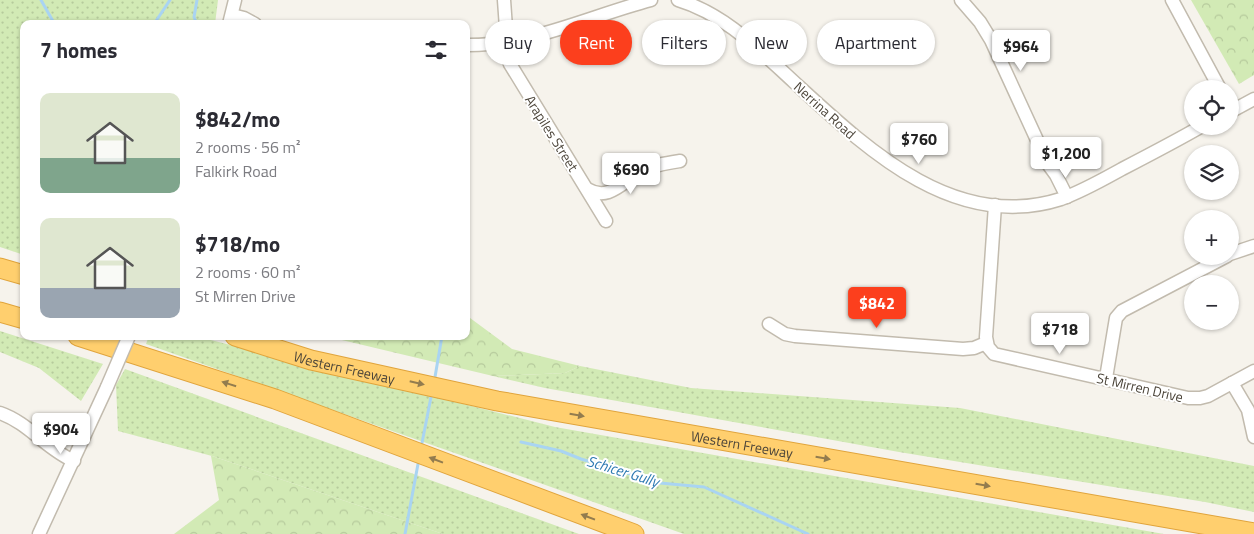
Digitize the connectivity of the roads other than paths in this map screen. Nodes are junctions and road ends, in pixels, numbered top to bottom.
1 (235, 0) edge
2 (504, 0) edge
3 (651, 0) edge
4 (678, 0) edge
5 (962, 0) edge
6 (1172, 0) edge
7 (230, 19) edge
8 (248, 20) edge
9 (505, 20) edge
10 (550, 31) edge
11 (470, 44) edge
12 (485, 44) edge
13 (511, 65) edge
14 (1215, 80) edge
15 (1254, 99) edge
16 (1239, 106) edge
17 (1185, 135) edge
18 (680, 161) dead end
19 (586, 189) junction
20 (1063, 198) junction
21 (995, 205) junction
22 (606, 221) dead end
23 (1254, 246) edge
24 (1239, 251) edge
25 (1210, 265) edge
26 (0, 268) edge
27 (20, 274) edge
28 (0, 312) edge
29 (20, 318) edge
30 (769, 324) dead end
31 (91, 340) edge
32 (126, 340) edge
33 (248, 340) edge
34 (986, 343) junction
35 (1254, 371) edge
36 (1106, 378) junction
37 (1232, 382) junction
38 (0, 413) edge
39 (1254, 437) edge
40 (74, 461) junction
41 (1254, 533) edge
42 (39, 534) edge
43 (634, 534) edge

1 - 7 street
2 - 9 street, Arapiles Street
3 - 10 street
4 - 21 street, Nerrina Road
5 - 20 street
6 - 14 street
7 - 8 street
11 - 12 street
13 - 19 street, Arapiles Street
15 - 16 street
17 - 20 street, Nerrina Road
18 - 19 street
19 - 22 street, Arapiles Street
20 - 21 street, Nerrina Road
21 - 34 street
23 - 24 street
25 - 36 street
26 - 27 highway
28 - 29 highway
30 - 34 street
43 -> 31 highway
32 - 40 street, bridge
33 -> 41 highway, Western Freeway
34 - 36 street, St Mirren Drive
35 - 37 street, St Mirren Drive
36 - 37 street, St Mirren Drive
37 - 39 street
38 - 40 street
40 - 42 street

